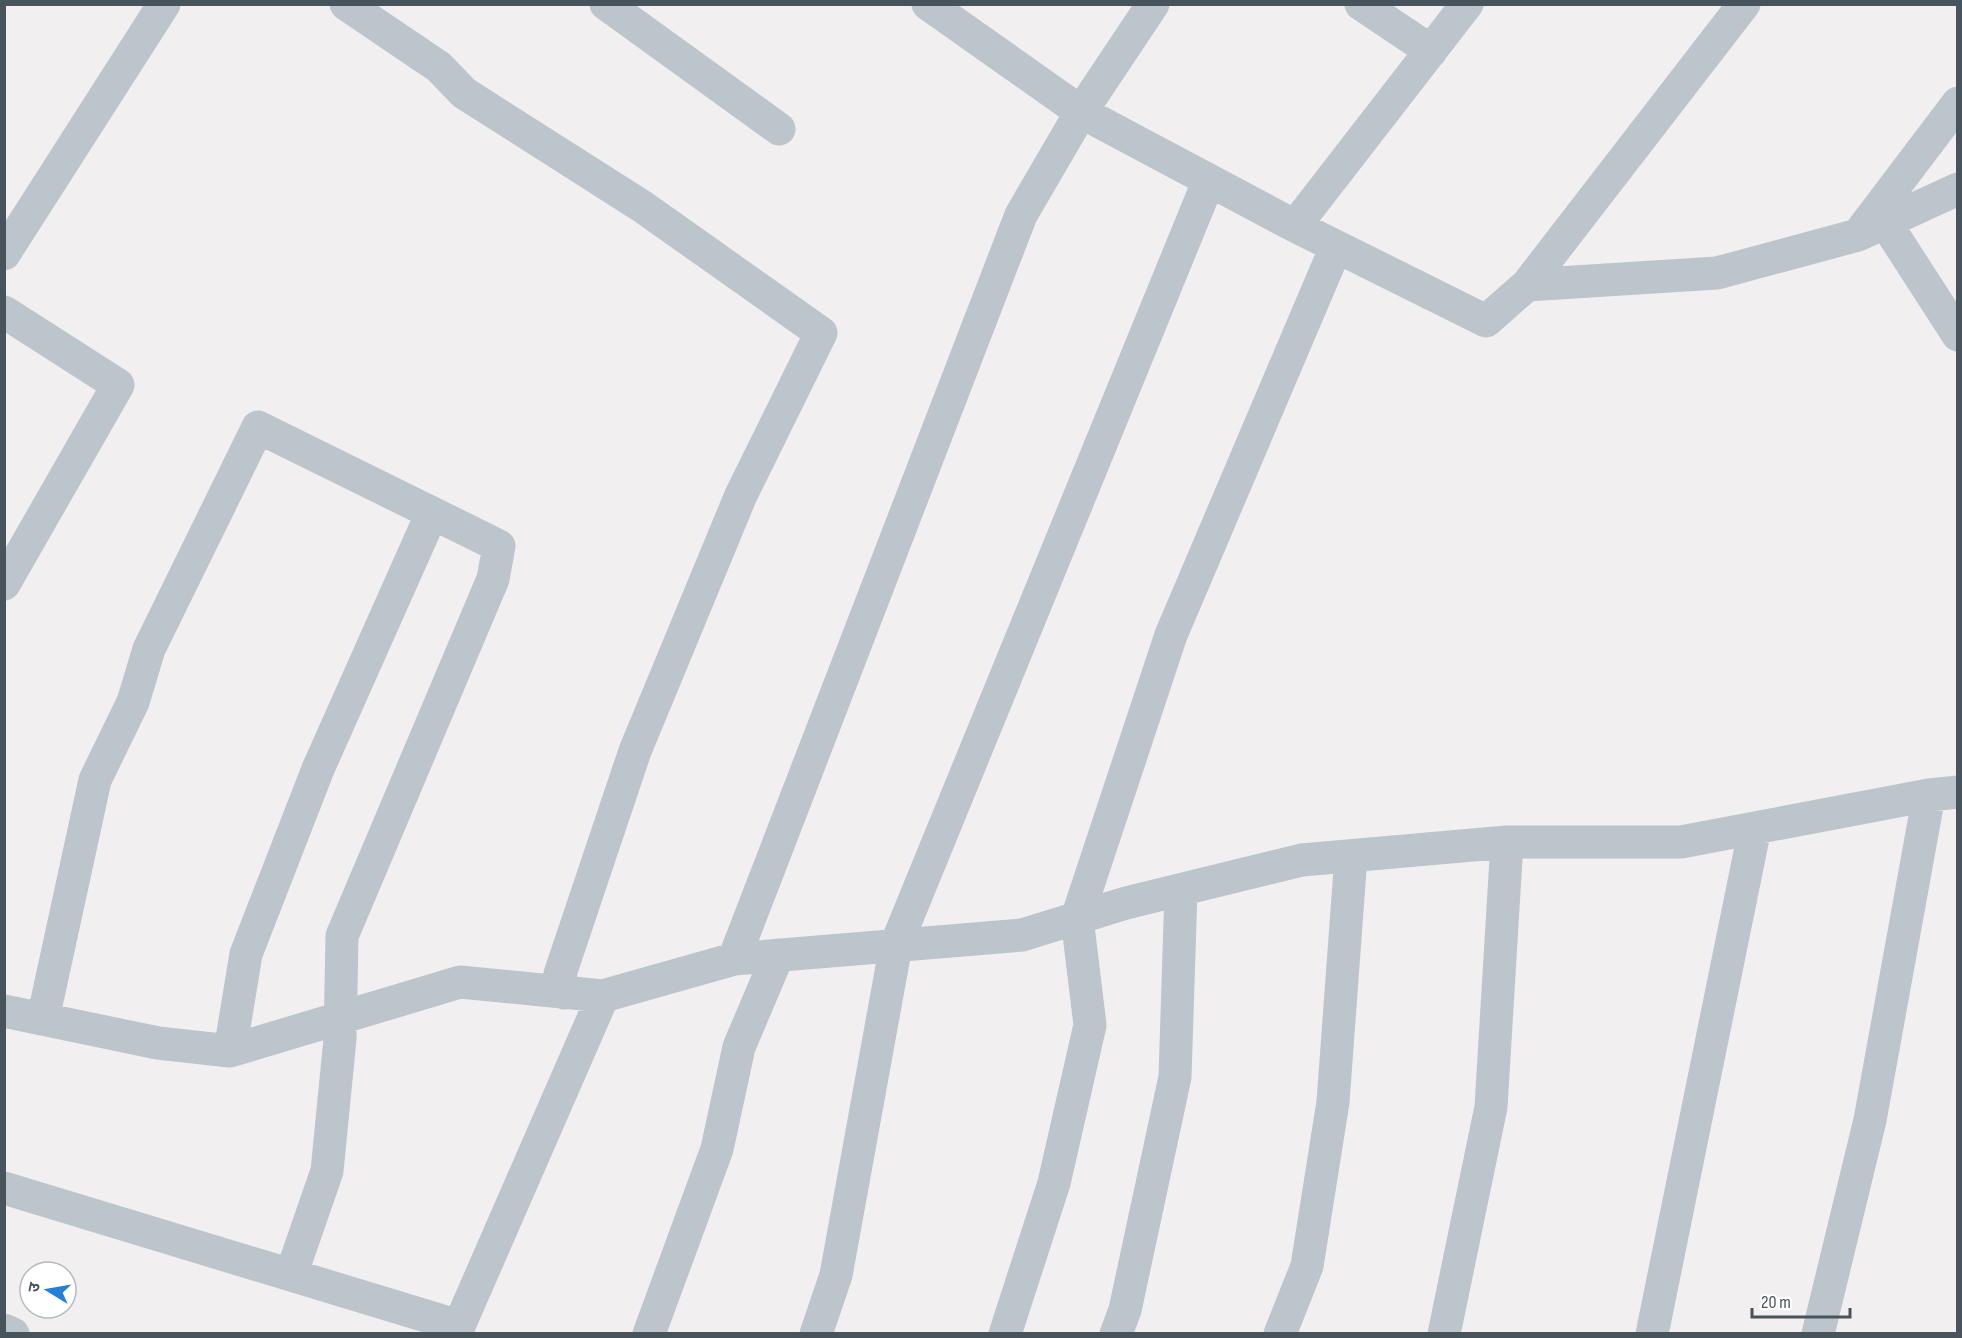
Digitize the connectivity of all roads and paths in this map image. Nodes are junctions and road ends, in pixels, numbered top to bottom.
1 (164, 4) edge
2 (346, 4) edge
3 (606, 4) edge
4 (928, 4) edge
5 (1153, 4) edge
6 (1360, 4) edge
7 (1467, 4) edge
8 (1744, 4) edge
9 (1431, 51) junction
10 (1958, 104) edge
11 (1081, 112) junction
12 (779, 129) dead end
13 (1209, 180) junction
14 (1958, 189) edge
15 (1295, 226) junction
16 (1871, 229) junction
17 (1336, 247) junction
18 (4, 254) edge
19 (1527, 285) junction
20 (1948, 301) edge
21 (4, 312) edge
22 (1958, 335) edge
23 (432, 513) junction
24 (4, 584) edge
25 (1943, 793) edge
26 (1755, 828) junction
27 (1508, 842) junction
28 (1351, 856) junction
29 (1181, 890) junction
30 (1077, 918) junction
31 (896, 945) junction
32 (778, 955) junction
33 (734, 959) junction
34 (564, 993) junction
35 (603, 996) junction
36 (4, 1011) edge
37 (339, 1018) junction
38 (43, 1019) junction
39 (230, 1051) junction
40 (4, 1188) edge
41 (291, 1275) junction
42 (4, 1330) edge
43 (457, 1330) edge
44 (14, 1334) edge
45 (649, 1334) edge
46 (816, 1334) edge
47 (1005, 1334) edge
48 (1116, 1334) edge
49 (1280, 1334) edge
50 (1444, 1334) edge
51 (1652, 1334) edge
52 (1818, 1334) edge

1 - 18 street
2 - 34 street
3 - 12 street
4 - 11 street
5 - 11 street
6 - 9 street
7 - 9 street
8 - 19 street
9 - 15 street
10 - 16 street
11 - 13 street
11 - 33 street
13 - 15 street
13 - 31 street
14 - 16 street
15 - 17 street
16 - 19 street
16 - 20 street
17 - 19 street
17 - 30 street
20 - 22 street
21 - 24 street
23 - 37 street
23 - 38 street
23 - 39 street
25 - 26 street
25 - 52 street
26 - 27 street
26 - 51 street
27 - 28 street
27 - 50 street
28 - 29 street
28 - 49 street
29 - 30 street
29 - 48 street
30 - 31 street
30 - 47 street
31 - 32 street
31 - 46 street
32 - 33 street
32 - 45 street
33 - 35 street
34 - 35 street
34 - 37 street
35 - 43 street
36 - 38 street
37 - 39 street
37 - 41 street
38 - 39 street
40 - 41 street
41 - 43 street
42 - 44 street

